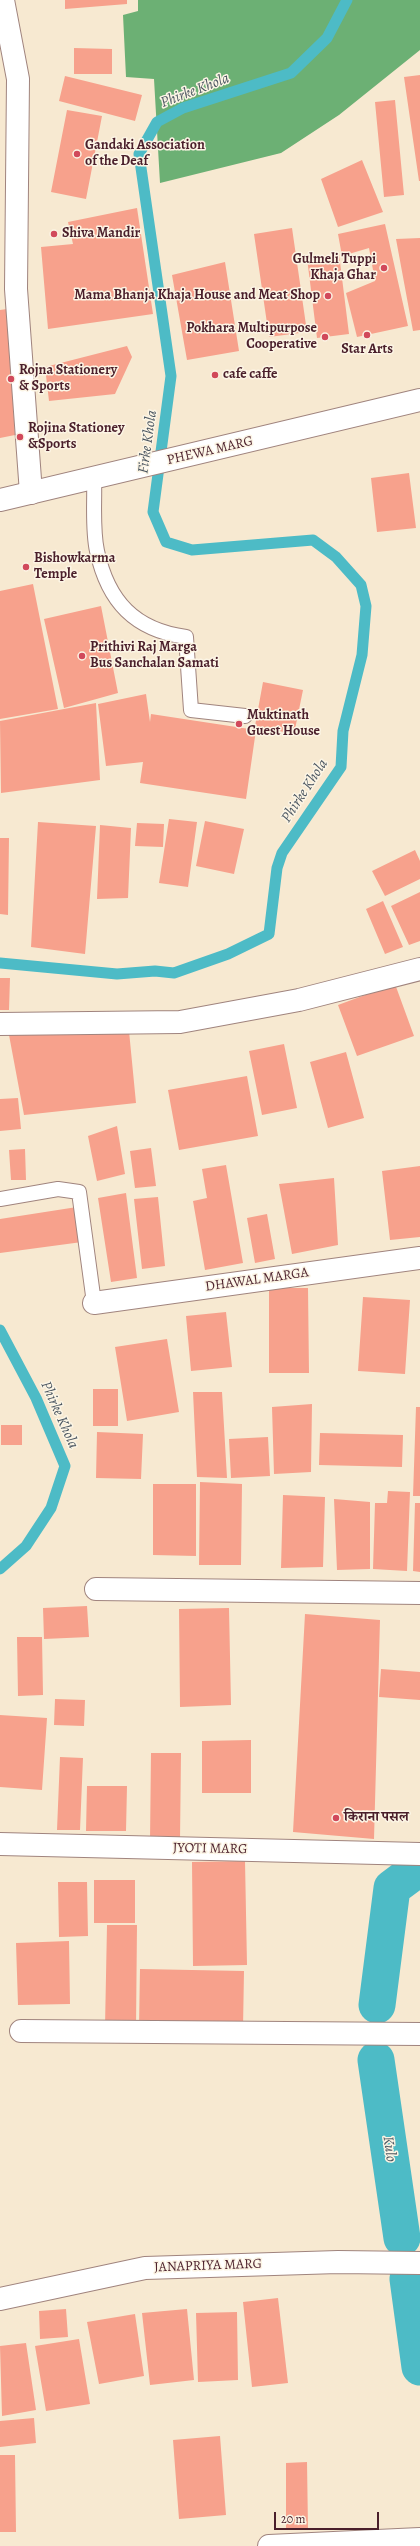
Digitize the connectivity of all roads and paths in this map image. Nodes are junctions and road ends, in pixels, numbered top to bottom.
1 (3, 0) edge
2 (8, 291) edge
3 (420, 400) edge
4 (94, 478) junction
5 (31, 493) junction
6 (0, 500) edge
7 (245, 716) dead end
8 (420, 969) edge
9 (0, 1024) edge
10 (0, 1199) edge
11 (420, 1258) edge
12 (94, 1303) joint
13 (96, 1589) dead end
14 (420, 1593) edge
15 (0, 1844) edge
16 (420, 1854) edge
17 (21, 2031) dead end
18 (420, 2034) edge
19 (420, 2263) edge
20 (0, 2299) edge
21 (420, 2539) edge
22 (269, 2546) edge

1 - 2 main road
2 - 5 main road
3 - 4 main road, PHEWA MARG
4 - 5 main road, PHEWA MARG
4 - 7 lane
5 - 6 main road, PHEWA MARG
8 - 9 main road
10 - 12 lane
11 - 12 main road, DHAWAL MARGA
13 - 14 main road
15 - 16 main road, JYOTI MARG
17 - 18 main road
19 - 20 main road, JANAPRIYA MARG
21 - 22 main road

